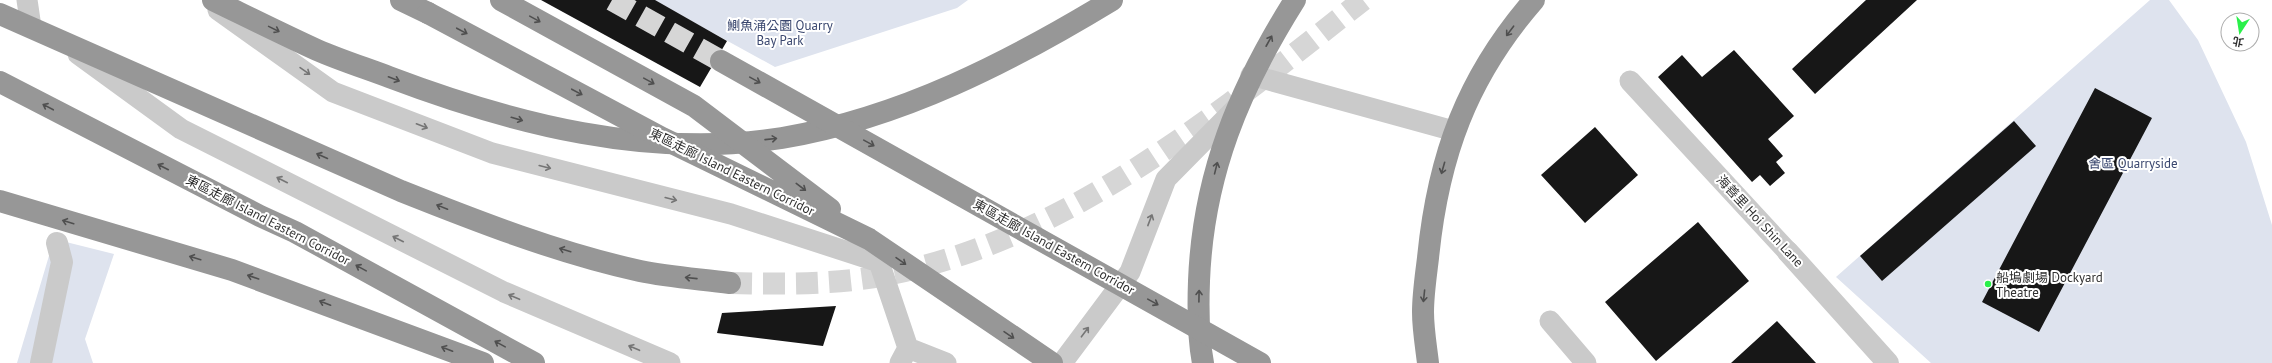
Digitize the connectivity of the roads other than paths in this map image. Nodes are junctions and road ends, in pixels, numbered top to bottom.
1 (27, 0) edge
2 (205, 0) edge
3 (213, 0) edge
4 (401, 0) edge
5 (501, 0) edge
6 (1112, 0) edge
7 (1295, 0) edge
8 (1534, 0) edge
9 (0, 14) edge
10 (30, 27) junction
11 (64, 43) junction
12 (721, 61) tunnel mouth
13 (1251, 75) junction
14 (1630, 81) dead end
15 (0, 82) edge
16 (1236, 108) junction
17 (1454, 130) junction
18 (0, 201) edge
19 (869, 239) junction
20 (57, 243) dead end
21 (1788, 252) joint
22 (730, 283) tunnel mouth
23 (1550, 321) dead end
24 (904, 356) edge
25 (41, 363) edge
26 (483, 363) edge
27 (534, 363) edge
28 (670, 363) edge
29 (946, 363) edge
30 (1052, 363) edge
31 (1062, 363) edge
32 (1202, 363) edge
33 (1260, 363) edge
34 (1428, 363) edge
35 (1586, 363) edge
36 (1888, 363) edge

1 - 10 lane
2 -> 24 lane
3 -> 6 highway
4 -> 19 highway, 東區走廊 Island Eastern Corridor, bridge
5 -> 19 highway, bridge
13 -> 7 highway
8 -> 17 highway
9 - 10 highway
10 - 11 highway
22 -> 11 highway
28 -> 11 lane
12 -> 33 highway, 東區走廊 Island Eastern Corridor, bridge
13 - 16 highway
13 - 17 lane
14 - 21 lane, 海善里 Hoi Shin Lane
27 -> 15 highway, 東區走廊 Island Eastern Corridor
31 -> 16 lane
32 -> 16 highway
17 -> 34 highway
26 -> 18 highway
19 -> 30 highway, 東區走廊 Island Eastern Corridor, bridge
20 - 25 street
21 - 36 street, 海善里 Hoi Shin Lane
23 - 35 lane
24 - 29 lane

